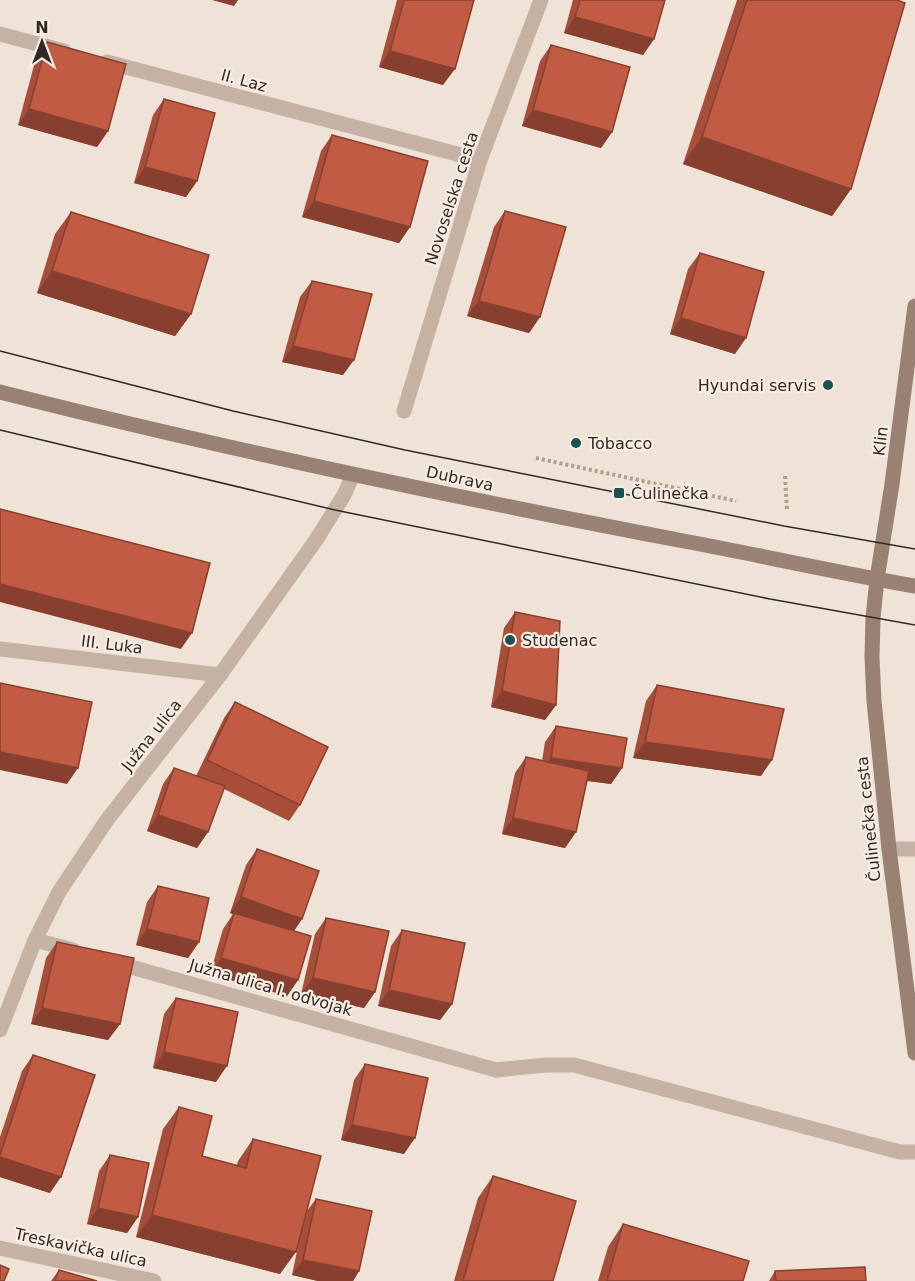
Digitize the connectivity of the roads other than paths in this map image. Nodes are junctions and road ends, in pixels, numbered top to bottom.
1 (541, 0) edge
2 (0, 34) edge
3 (480, 160) junction
4 (915, 306) edge
5 (0, 392) edge
6 (404, 411) dead end
7 (352, 474) junction
8 (877, 579) junction
9 (915, 586) edge
10 (0, 650) edge
11 (220, 675) junction
12 (889, 849) junction
13 (915, 849) edge
14 (35, 940) junction
15 (0, 1030) edge
16 (915, 1053) edge
17 (915, 1152) edge
18 (0, 1248) edge
19 (147, 1280) edge

1 - 3 street, Novoselska cesta
2 - 3 street, II. Laz
3 - 6 street, Novoselska cesta
4 - 8 main road, Klin
5 - 7 main road, Dubrava
7 - 8 main road, Dubrava
7 - 11 street, Južna ulica
8 - 9 main road, Dubrava
8 - 12 main road, Čulinečka cesta
10 - 11 street, III. Luka
11 - 14 street, Južna ulica
12 - 13 street
12 - 16 main road, Čulinečka cesta
14 - 15 street, Južna ulica
14 - 17 street, Južna ulica I. odvojak
18 - 19 street, Treskavička ulica

